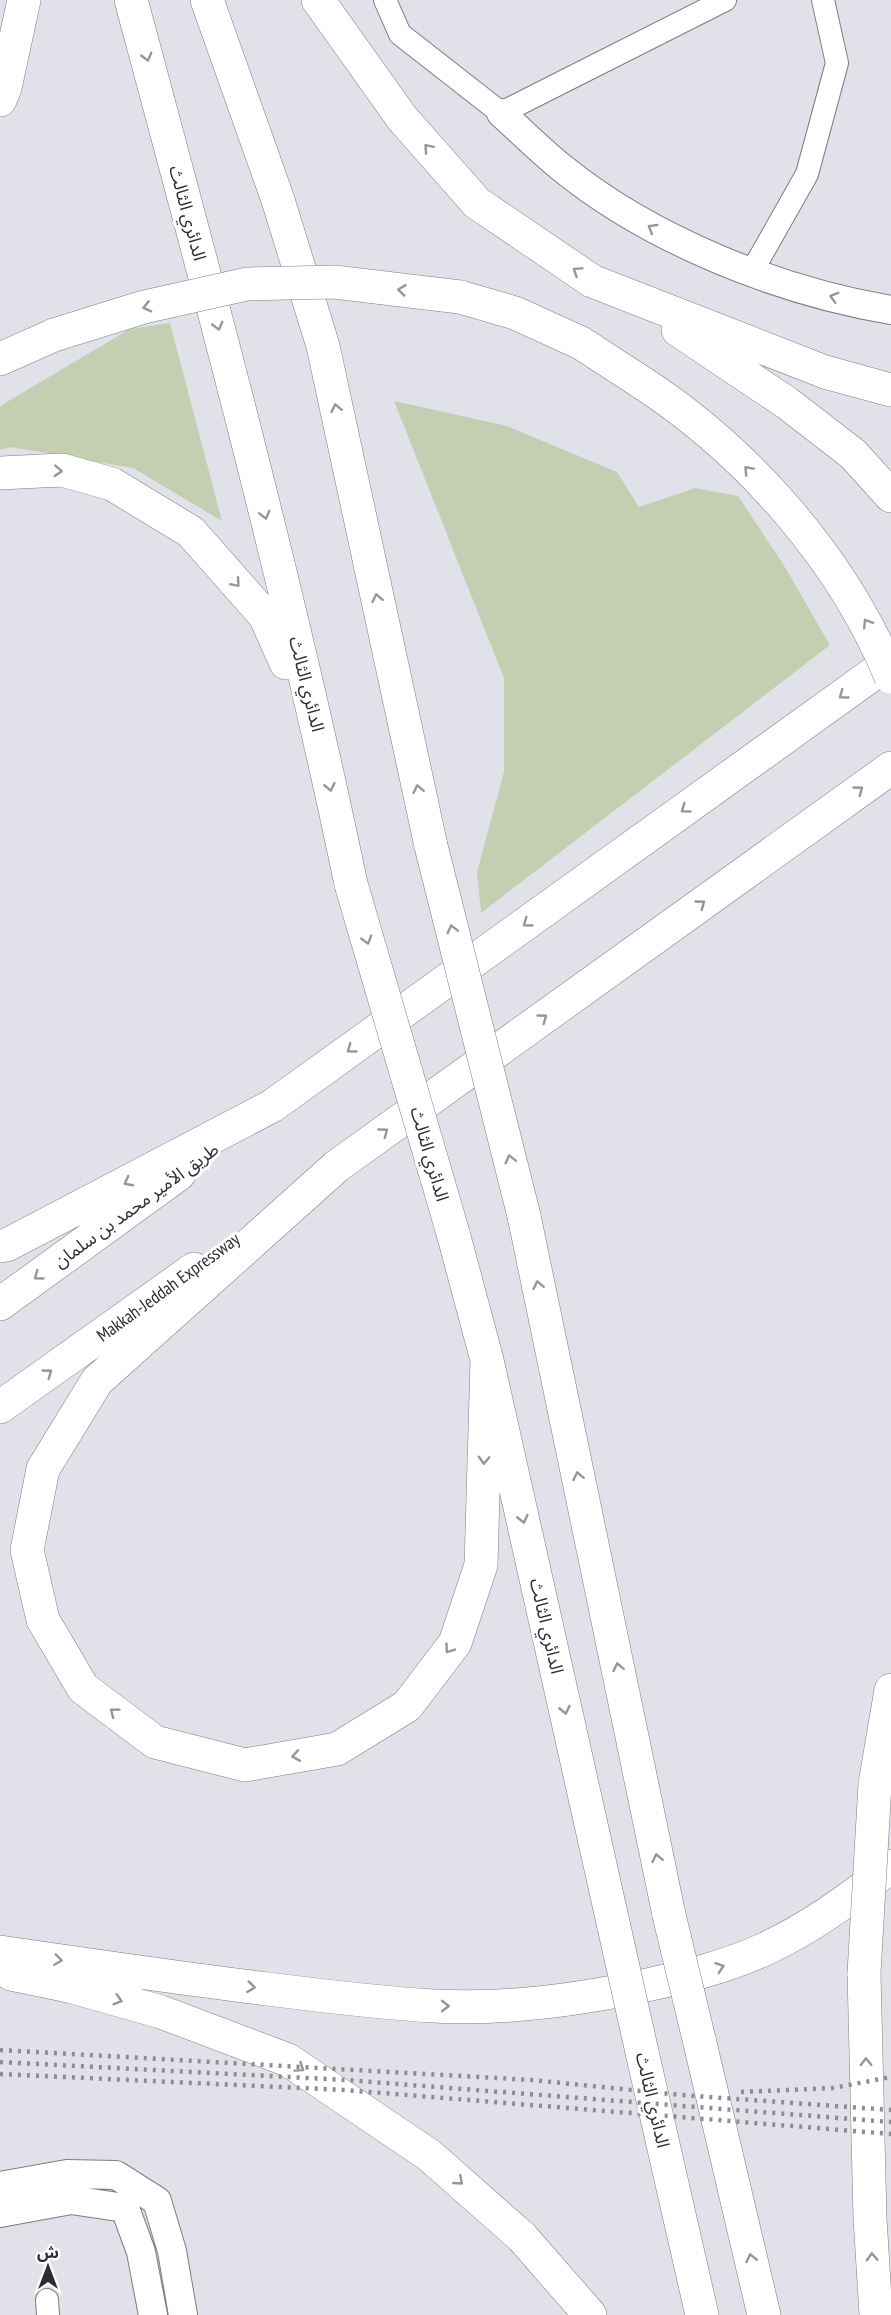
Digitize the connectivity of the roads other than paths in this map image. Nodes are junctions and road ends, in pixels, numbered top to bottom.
1 (24, 0) edge
2 (131, 0) edge
3 (207, 0) edge
4 (318, 0) edge
5 (384, 0) edge
6 (725, 0) edge
7 (823, 0) edge
8 (0, 100) edge
9 (501, 113) junction
10 (752, 273) junction
11 (630, 297) junction
12 (891, 310) edge
13 (0, 359) edge
14 (891, 390) edge
15 (0, 473) edge
16 (891, 496) edge
17 (891, 661) edge
18 (891, 676) edge
19 (322, 745) junction
20 (891, 768) edge
21 (272, 1106) junction
22 (337, 1166) junction
23 (0, 1246) edge
24 (0, 1304) edge
25 (487, 1360) junction
26 (0, 1407) edge
27 (891, 1690) edge
28 (891, 1866) edge
29 (0, 1952) edge
30 (0, 1972) edge
31 (0, 2186) edge
32 (0, 2213) edge
33 (153, 2315) edge
34 (183, 2315) edge
35 (590, 2315) edge
36 (702, 2315) edge
37 (764, 2315) edge
38 (876, 2315) edge

1 - 8 highway
2 -> 19 highway, الدائري الثالث
37 -> 3 highway, bridge
11 -> 4 highway
5 - 9 street
6 - 9 street
7 - 10 street
10 -> 9 street
12 -> 10 street
11 - 14 highway
11 - 16 highway
18 -> 13 highway, bridge
15 -> 19 highway
17 -> 21 highway
19 -> 25 highway, الدائري الثالث, bridge
22 -> 20 highway
21 -> 23 highway
21 -> 24 highway, طريق الأمير محمد بن سلمان
25 -> 22 highway
26 -> 22 highway, Makkah-Jeddah Expressway
25 -> 36 highway, الدائري الثالث, bridge
38 -> 27 highway, bridge
29 -> 28 highway
30 -> 35 highway
31 - 34 street
32 - 33 street

